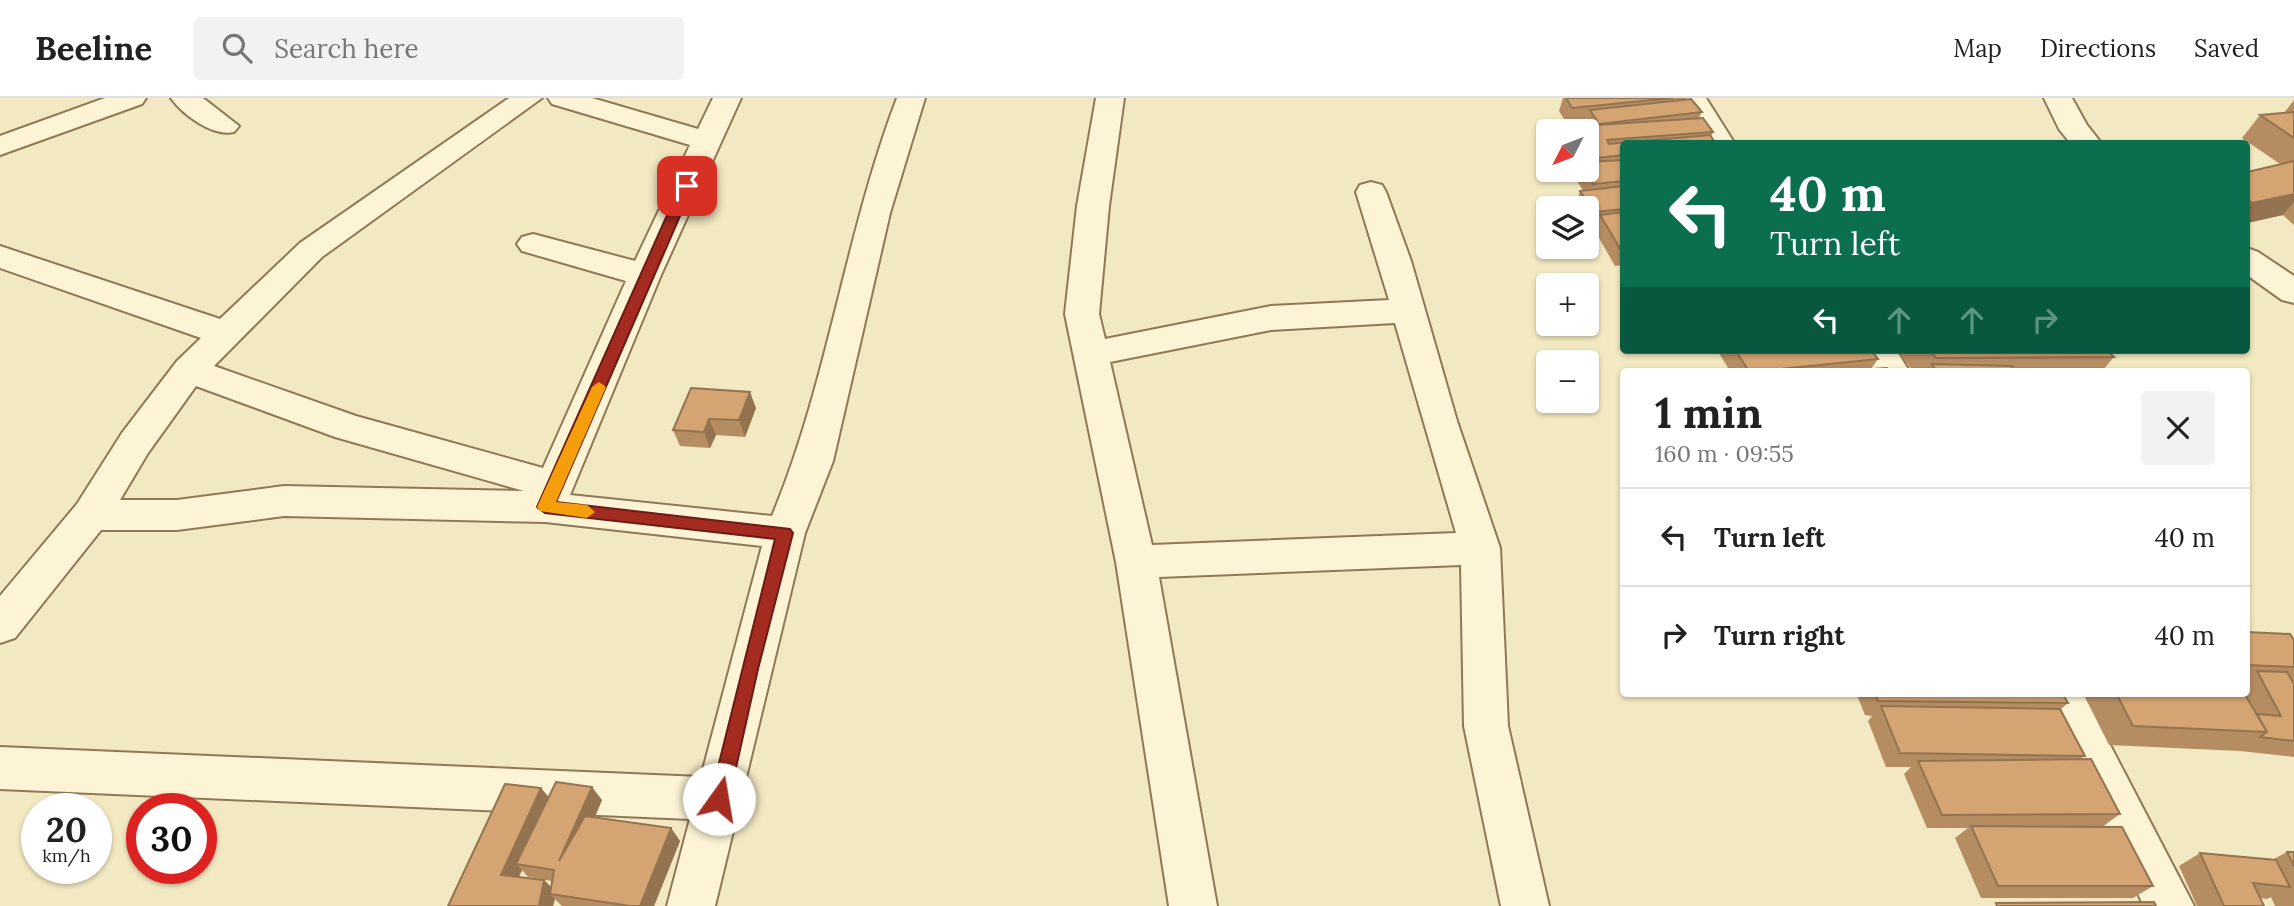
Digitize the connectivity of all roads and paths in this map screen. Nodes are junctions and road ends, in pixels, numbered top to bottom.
1 (132, 98) edge
2 (185, 98) edge
3 (528, 98) edge
4 (562, 98) edge
5 (727, 98) edge
6 (911, 98) edge
7 (1110, 98) edge
8 (1692, 98) edge
9 (2058, 98) edge
10 (224, 126) dead end
11 (1718, 140) edge
12 (2084, 140) edge
13 (707, 141) junction
14 (0, 146) edge
15 (1371, 192) dead end
16 (533, 244) dead end
17 (0, 257) edge
18 (2250, 261) edge
19 (645, 275) junction
20 (2294, 292) edge
21 (1407, 311) junction
22 (226, 334) junction
23 (1091, 354) junction
24 (189, 370) junction
25 (551, 496) junction
26 (92, 515) junction
27 (785, 533) junction
28 (1480, 548) junction
29 (1136, 562) junction
30 (0, 626) edge
31 (2063, 697) edge
32 (0, 768) edge
33 (719, 799) junction
34 (691, 906) edge
35 (1193, 906) edge
36 (1525, 906) edge
37 (2169, 906) edge

1 - 14 street
2 - 10 street
3 - 22 street
4 - 13 street
5 - 13 street
6 - 27 street
7 - 23 street
8 - 11 street
9 - 12 street
13 - 19 street
15 - 21 street
16 - 19 street
17 - 22 street
18 - 20 street
19 - 25 street
21 - 23 street
21 - 28 street
22 - 24 street
23 - 29 street
24 - 25 street
24 - 26 street
25 - 26 street
25 - 27 street
26 - 30 street
27 - 33 street
28 - 29 street
28 - 36 street
29 - 35 street
31 - 37 street
32 - 33 street
33 - 34 street

